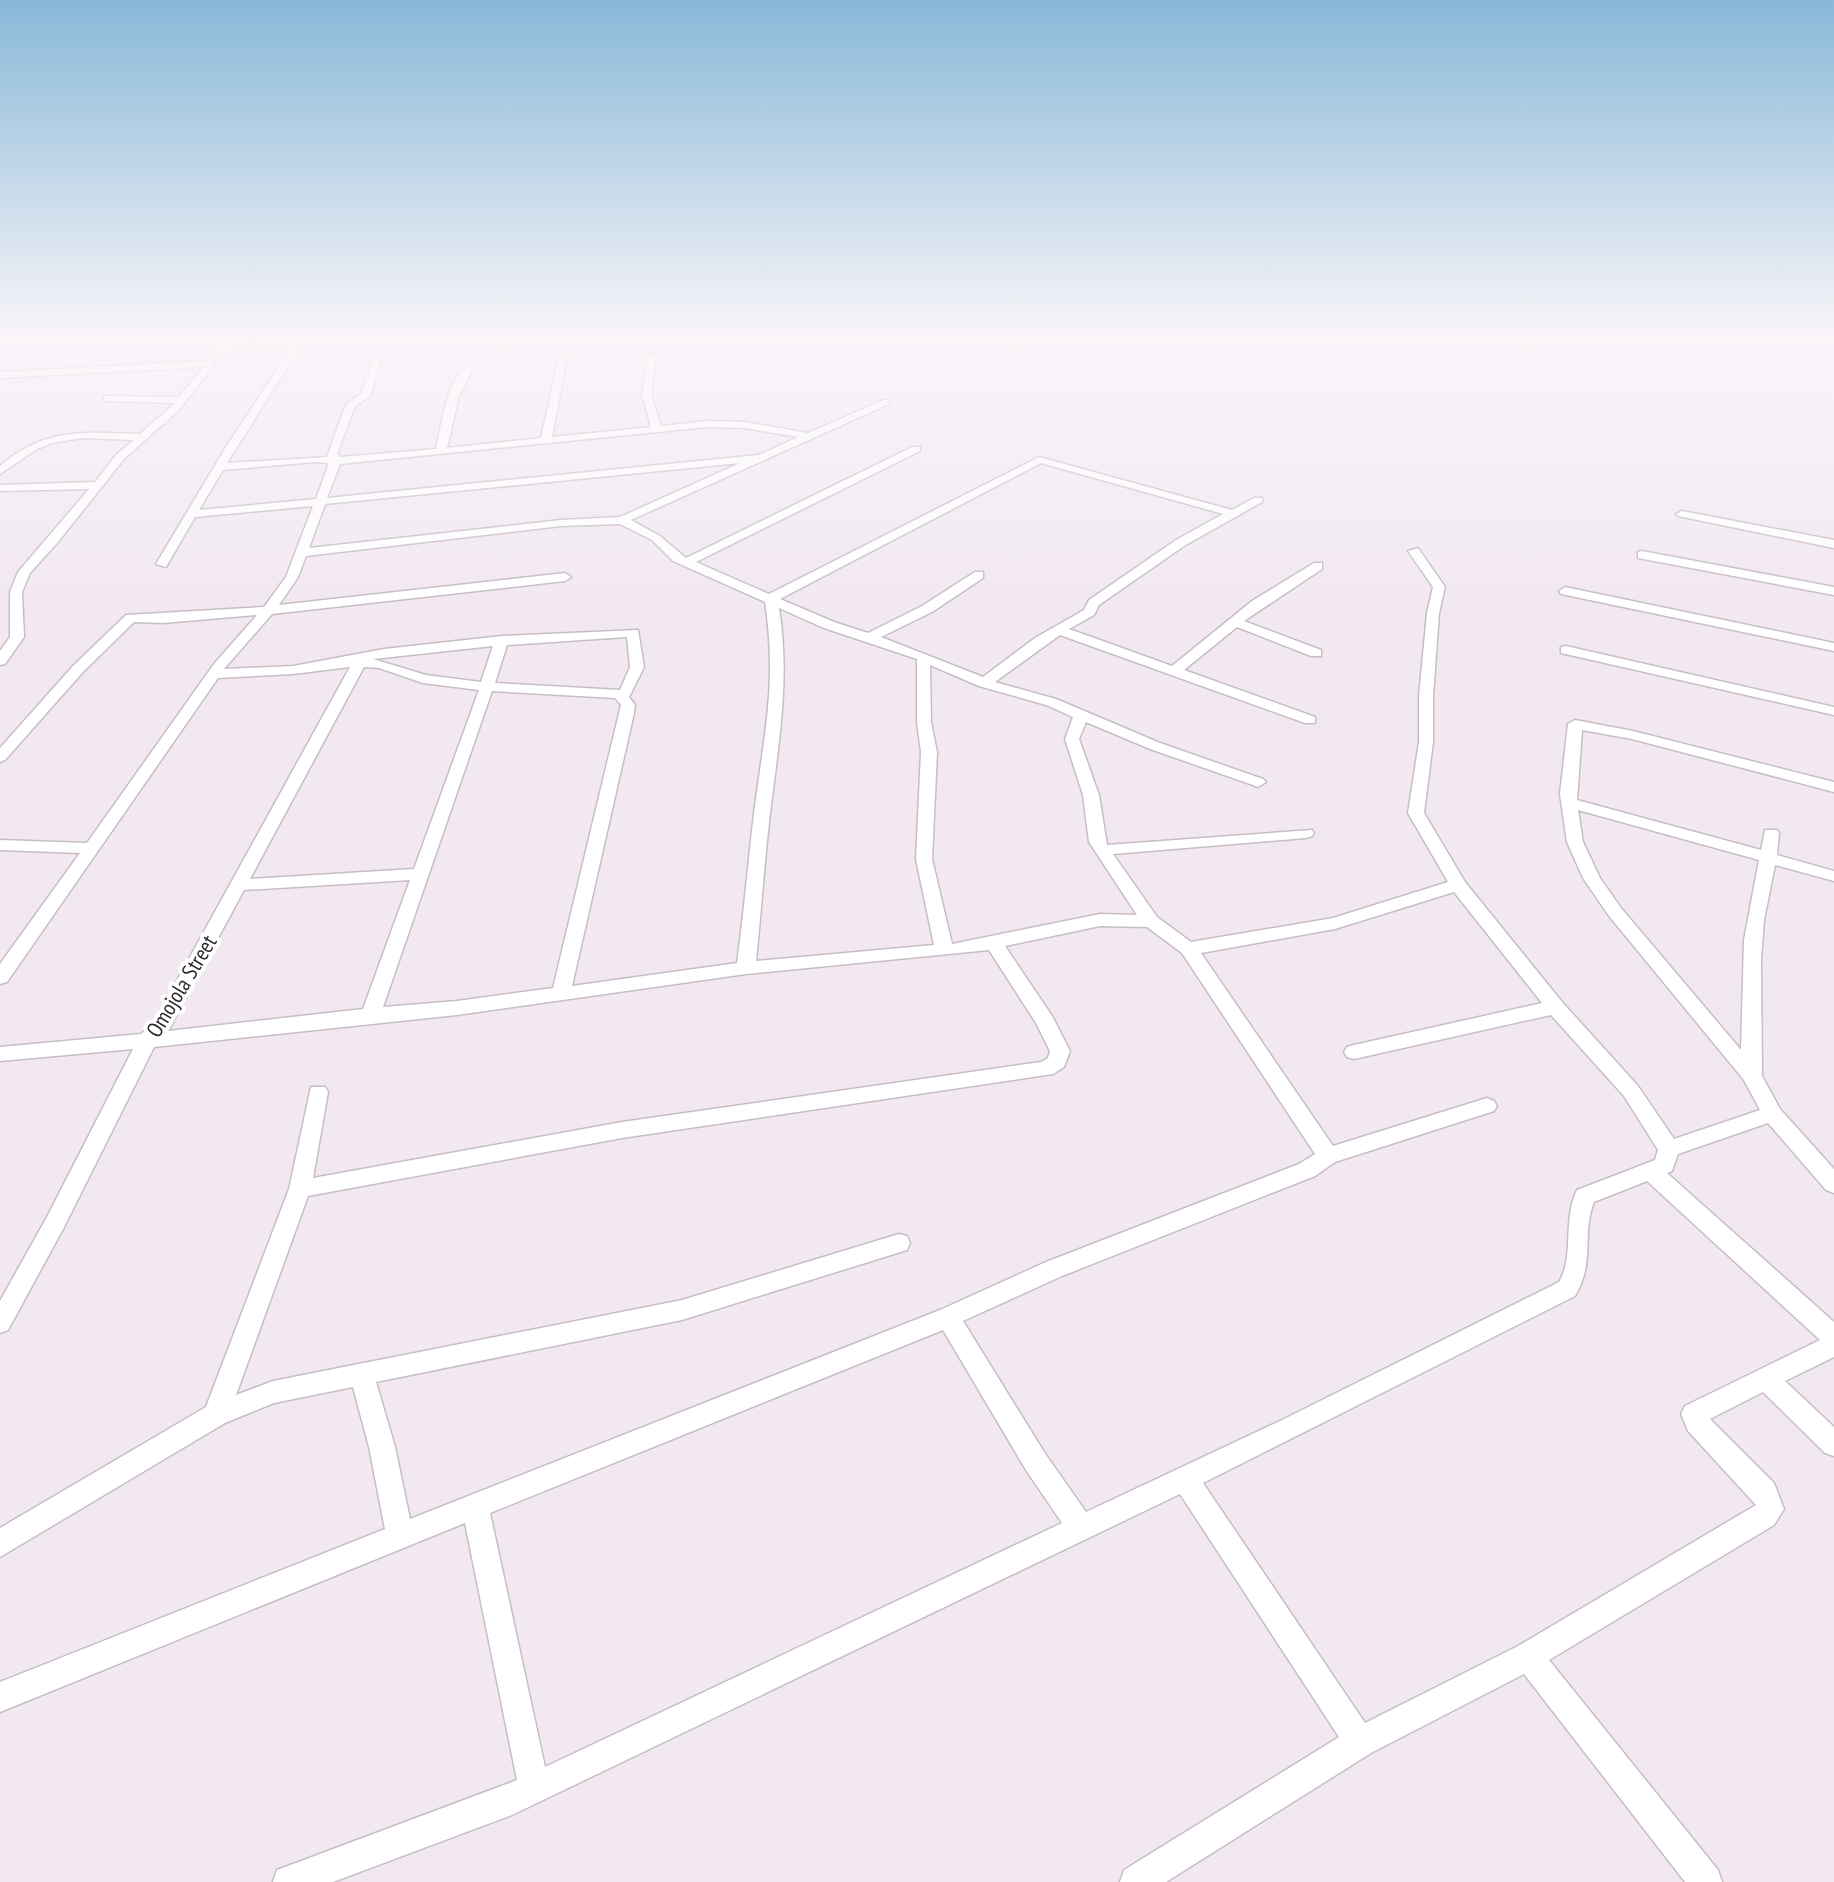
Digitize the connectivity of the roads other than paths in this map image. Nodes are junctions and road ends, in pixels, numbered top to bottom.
1 (156, 425) edge
2 (246, 425) edge
3 (342, 425) edge
4 (447, 425) edge
5 (549, 425) edge
6 (655, 425) edge
7 (715, 425) edge
8 (732, 425) edge
9 (838, 425) edge
10 (657, 429) junction
11 (141, 437) junction
12 (813, 437) junction
13 (546, 440) junction
14 (916, 449) dead end
15 (441, 451) junction
16 (761, 458) junction
17 (336, 459) junction
18 (219, 467) junction
19 (0, 471) edge
20 (98, 485) junction
21 (0, 488) edge
22 (1258, 500) dead end
23 (321, 504) junction
24 (194, 514) junction
25 (1234, 514) junction
26 (1682, 514) dead end
27 (622, 520) junction
28 (1834, 544) edge
29 (1414, 551) dead end
30 (299, 553) junction
31 (1642, 555) dead end
32 (687, 562) junction
33 (162, 564) dead end
34 (1318, 566) dead end
35 (979, 575) dead end
36 (565, 577) dead end
37 (1565, 591) dead end
38 (1834, 591) edge
39 (771, 598) junction
40 (271, 610) junction
41 (1236, 622) junction
42 (1059, 630) junction
43 (871, 637) junction
44 (502, 640) junction
45 (1834, 647) edge
46 (1566, 650) dead end
47 (1316, 653) dead end
48 (923, 660) junction
49 (0, 661) edge
50 (352, 663) junction
51 (1173, 672) junction
52 (215, 674) junction
53 (984, 683) junction
54 (487, 686) junction
55 (623, 694) junction
56 (1834, 711) edge
57 (1081, 715) junction
58 (1310, 720) dead end
59 (0, 757) edge
60 (1258, 782) dead end
61 (1834, 787) edge
62 (1571, 803) junction
63 (1306, 833) dead end
64 (1771, 833) dead end
65 (0, 845) edge
66 (89, 848) junction
67 (1103, 850) junction
68 (1769, 858) junction
69 (419, 874) junction
70 (1834, 876) edge
71 (240, 885) junction
72 (1458, 885) junction
73 (1151, 921) junction
74 (994, 944) junction
75 (1188, 949) junction
76 (944, 950) junction
77 (746, 968) junction
78 (3, 969) edge
79 (561, 993) junction
80 (1555, 1007) junction
81 (371, 1015) junction
82 (147, 1040) junction
83 (1354, 1052) dead end
84 (0, 1054) edge
85 (1752, 1076) junction
86 (318, 1092) dead end
87 (1487, 1106) dead end
88 (1772, 1114) junction
89 (1669, 1149) junction
90 (1328, 1156) junction
91 (1651, 1171) junction
92 (1834, 1184) edge
93 (300, 1189) junction
94 (899, 1243) dead end
95 (948, 1317) junction
96 (0, 1323) edge
97 (1834, 1337) edge
98 (1834, 1345) edge
99 (362, 1375) junction
100 (1767, 1380) junction
101 (216, 1415) junction
102 (1834, 1444) edge
103 (1185, 1479) junction
104 (475, 1505) junction
105 (1080, 1527) junction
106 (400, 1534) junction
107 (0, 1543) edge
108 (1528, 1656) junction
109 (0, 1697) edge
110 (1360, 1742) junction
111 (534, 1787) junction
112 (297, 1881) edge
113 (1136, 1882) edge
114 (1706, 1882) edge

1 - 11 street
2 - 18 street
3 - 17 street
4 - 15 street
5 - 13 street
6 - 10 street
7 - 10 street
8 - 12 street
9 - 12 street
10 - 13 street
11 - 19 street
11 - 20 street
12 - 16 street
13 - 15 street
14 - 32 street
15 - 17 street
16 - 23 street
16 - 27 street
17 - 18 street
17 - 23 street
18 - 24 street
20 - 21 street
20 - 49 street
22 - 25 street
23 - 24 street
23 - 30 street
24 - 33 street
25 - 39 street
25 - 42 street
26 - 28 street
27 - 30 street
27 - 32 street
29 - 72 street
30 - 40 street
31 - 38 street
32 - 39 street
34 - 41 street
35 - 43 street
36 - 40 street
37 - 45 street
39 - 43 street
39 - 77 street
40 - 52 street
40 - 59 street
41 - 47 street
41 - 51 street
42 - 51 street
42 - 53 street
43 - 48 street
44 - 50 street
44 - 54 street
44 - 55 street
46 - 56 street
48 - 53 street
48 - 76 street
50 - 52 street
50 - 54 street
50 - 71 street, Omojola Street
51 - 58 street
52 - 66 street
53 - 57 street
54 - 55 street
54 - 69 street
55 - 79 street
57 - 60 street
57 - 67 street
61 - 62 street
62 - 68 street
62 - 85 street
63 - 67 street
64 - 68 street
65 - 66 street
66 - 78 street
67 - 73 street
68 - 70 street
68 - 85 street
69 - 71 street
69 - 81 street
71 - 82 street, Omojola Street
72 - 75 street
72 - 80 street
73 - 74 street
73 - 75 street
74 - 76 street
74 - 93 street
75 - 90 street
76 - 77 street
77 - 79 street
79 - 81 street
80 - 83 street
80 - 89 street
81 - 82 street
82 - 84 street
82 - 96 street, Omojola Street
85 - 88 street
86 - 93 street
87 - 90 street
88 - 89 street
88 - 92 street
89 - 91 street
90 - 95 street
91 - 97 street
91 - 103 street
93 - 101 street
94 - 99 street
95 - 104 street
95 - 105 street
98 - 100 street
99 - 101 street
99 - 106 street
100 - 102 street
100 - 108 street
101 - 107 street
103 - 105 street
103 - 110 street
104 - 106 street
104 - 111 street
105 - 111 street
106 - 109 street
108 - 110 street
108 - 114 street
110 - 113 street
111 - 112 street

